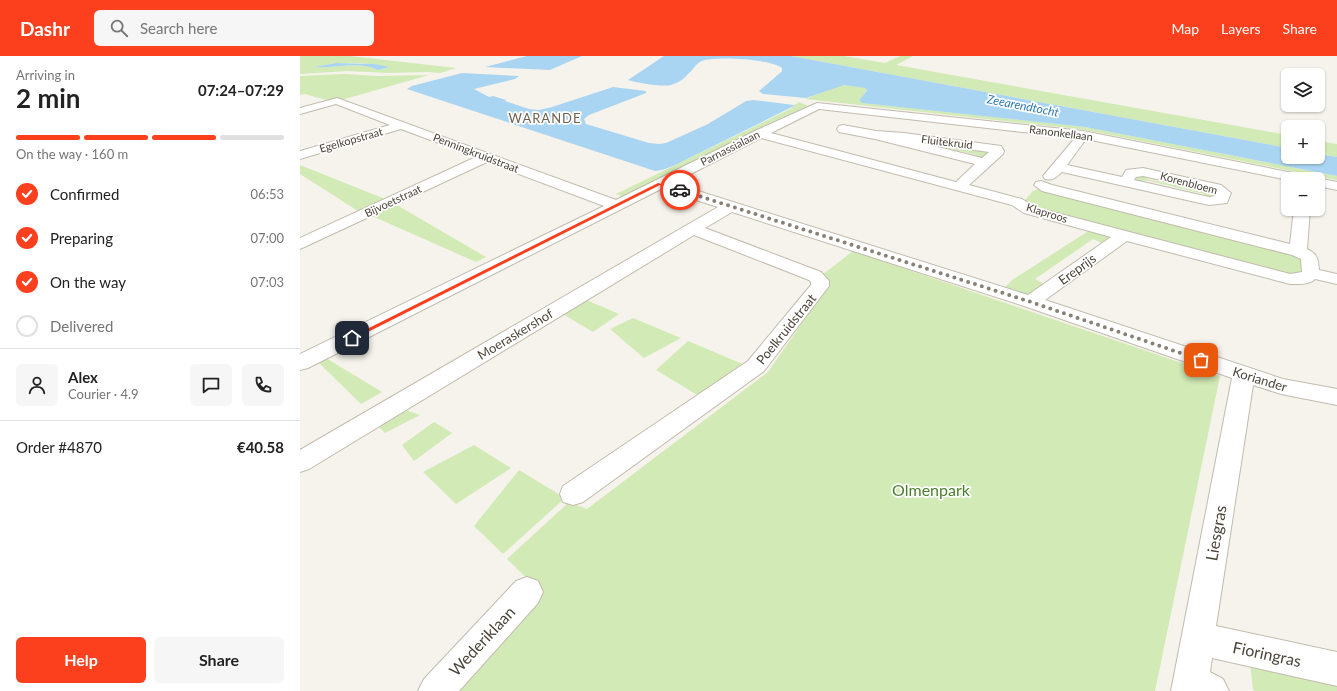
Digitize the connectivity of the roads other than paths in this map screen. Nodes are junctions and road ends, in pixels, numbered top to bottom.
1 (817, 106) joint
2 (300, 111) edge
3 (402, 125) junction
4 (843, 129) dead end
5 (759, 134) junction
6 (876, 135) junction
7 (1082, 135) junction
8 (300, 154) edge
9 (487, 157) junction
10 (985, 163) junction
11 (1059, 167) junction
12 (1281, 175) edge
13 (1126, 182) junction
14 (1325, 183) edge
15 (660, 184) junction
16 (959, 186) junction
17 (1337, 186) edge
18 (1028, 192) junction
19 (615, 205) junction
20 (731, 206) junction
21 (1301, 216) edge
22 (692, 229) junction
23 (1124, 235) junction
24 (300, 244) edge
25 (1298, 251) junction
26 (1311, 273) junction
27 (1337, 279) edge
28 (1031, 302) junction
29 (300, 363) edge
30 (1244, 374) junction
31 (1337, 397) edge
32 (300, 462) edge
33 (573, 494) dead end
34 (527, 592) dead end
35 (1198, 639) junction
36 (1337, 668) edge
37 (1197, 688) edge
38 (436, 691) edge

1 - 5 street, Parnassialaan
1 - 7 street, Ranonkellaan
2 - 3 street, Penningkruidstraat
3 - 8 street, Egelkopstraat
3 - 9 street, Penningkruidstraat
4 - 6 street, Fluitekruid
5 - 15 street, Parnassialaan
5 - 16 street, Klaproos
6 - 10 street, Fluitekruid
6 - 10 street, Fluitekruid
7 - 11 street
7 - 12 street, Ranonkellaan
9 - 19 street, Penningkruidstraat
9 - 24 street, Bijvoetstraat
10 - 16 street, Fluitekruid
11 - 13 street, Korenbloem
11 - 18 street
13 - 13 street, Korenbloem
14 - 17 street
15 - 19 street, Parnassialaan
15 - 20 street, Koriander
16 - 18 street, Klaproos
18 - 23 street, Klaproos
18 - 25 street, Klaproos
19 - 29 street, Parnassialaan
20 - 22 street, Moeraskershof
20 - 28 street, Koriander
21 - 25 street
22 - 32 street, Moeraskershof
22 - 33 street, Poelkruidstraat
23 - 26 street, Klaproos
23 - 28 street, Ereprijs
25 - 26 street
26 - 27 street
28 - 30 street, Koriander
30 - 31 street, Koriander
30 - 35 street, Liesgras
34 - 38 street, Wederiklaan
35 - 36 street, Fioringras
35 - 37 street, Liesgras

